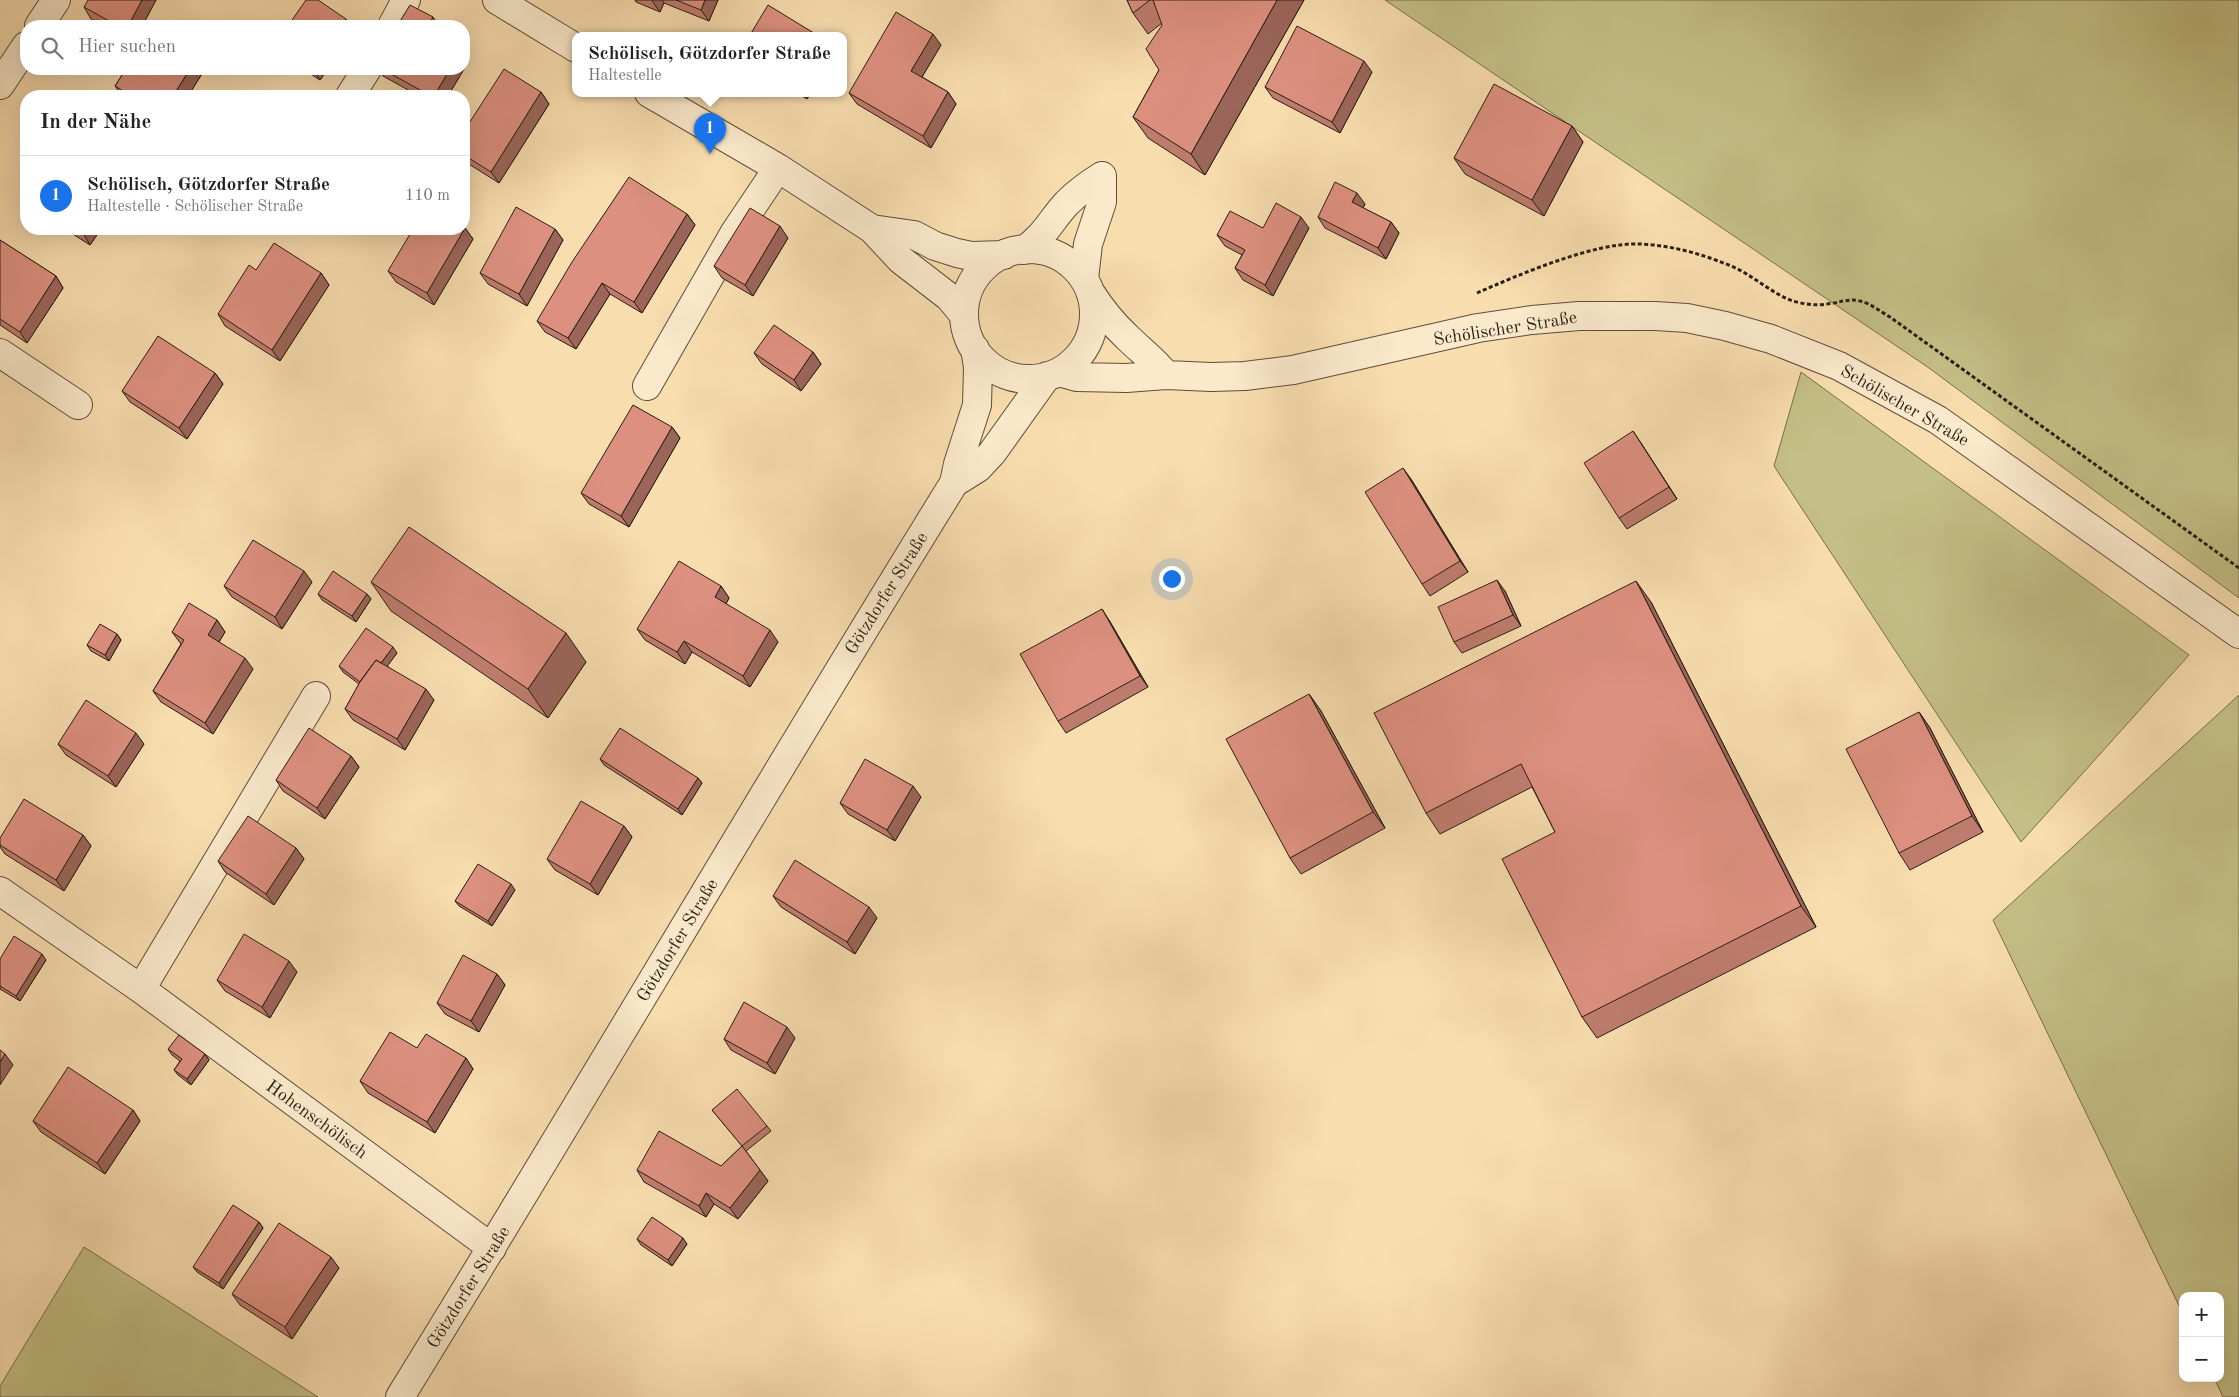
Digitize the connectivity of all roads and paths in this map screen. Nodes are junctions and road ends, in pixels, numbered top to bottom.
1 (56, 0) edge
2 (406, 0) edge
3 (497, 0) edge
4 (43, 20) edge
5 (395, 20) edge
6 (572, 46) edge
7 (20, 55) edge
8 (363, 75) edge
9 (0, 85) edge
10 (354, 90) edge
11 (656, 97) edge
12 (778, 168) junction
13 (872, 228) junction
14 (1014, 252) junction
15 (1087, 286) junction
16 (964, 315) junction
17 (974, 349) junction
18 (0, 353) edge
19 (1053, 374) junction
20 (1166, 375) junction
21 (647, 386) dead end
22 (78, 405) dead end
23 (954, 483) junction
24 (2239, 634) edge
25 (316, 696) dead end
26 (0, 890) edge
27 (141, 989) junction
28 (492, 1248) junction
29 (400, 1397) edge

1 - 4 street
2 - 5 street
3 - 6 street
7 - 9 street
8 - 10 street
11 - 12 street
12 - 13 street
12 - 21 street
13 - 14 street
13 - 16 street
14 - 15 street
14 - 15 street
14 - 16 street
15 - 19 street
15 - 20 street
16 - 17 street
17 - 19 street
17 - 23 street, Götzdorfer Straße
18 - 22 street
19 - 20 street, Schölischer Straße
19 - 23 street, Götzdorfer Straße
20 - 24 street, Schölischer Straße
23 - 28 street, Götzdorfer Straße
25 - 27 street
26 - 27 street, Hohenschölisch
27 - 28 street, Hohenschölisch
28 - 29 street, Götzdorfer Straße

